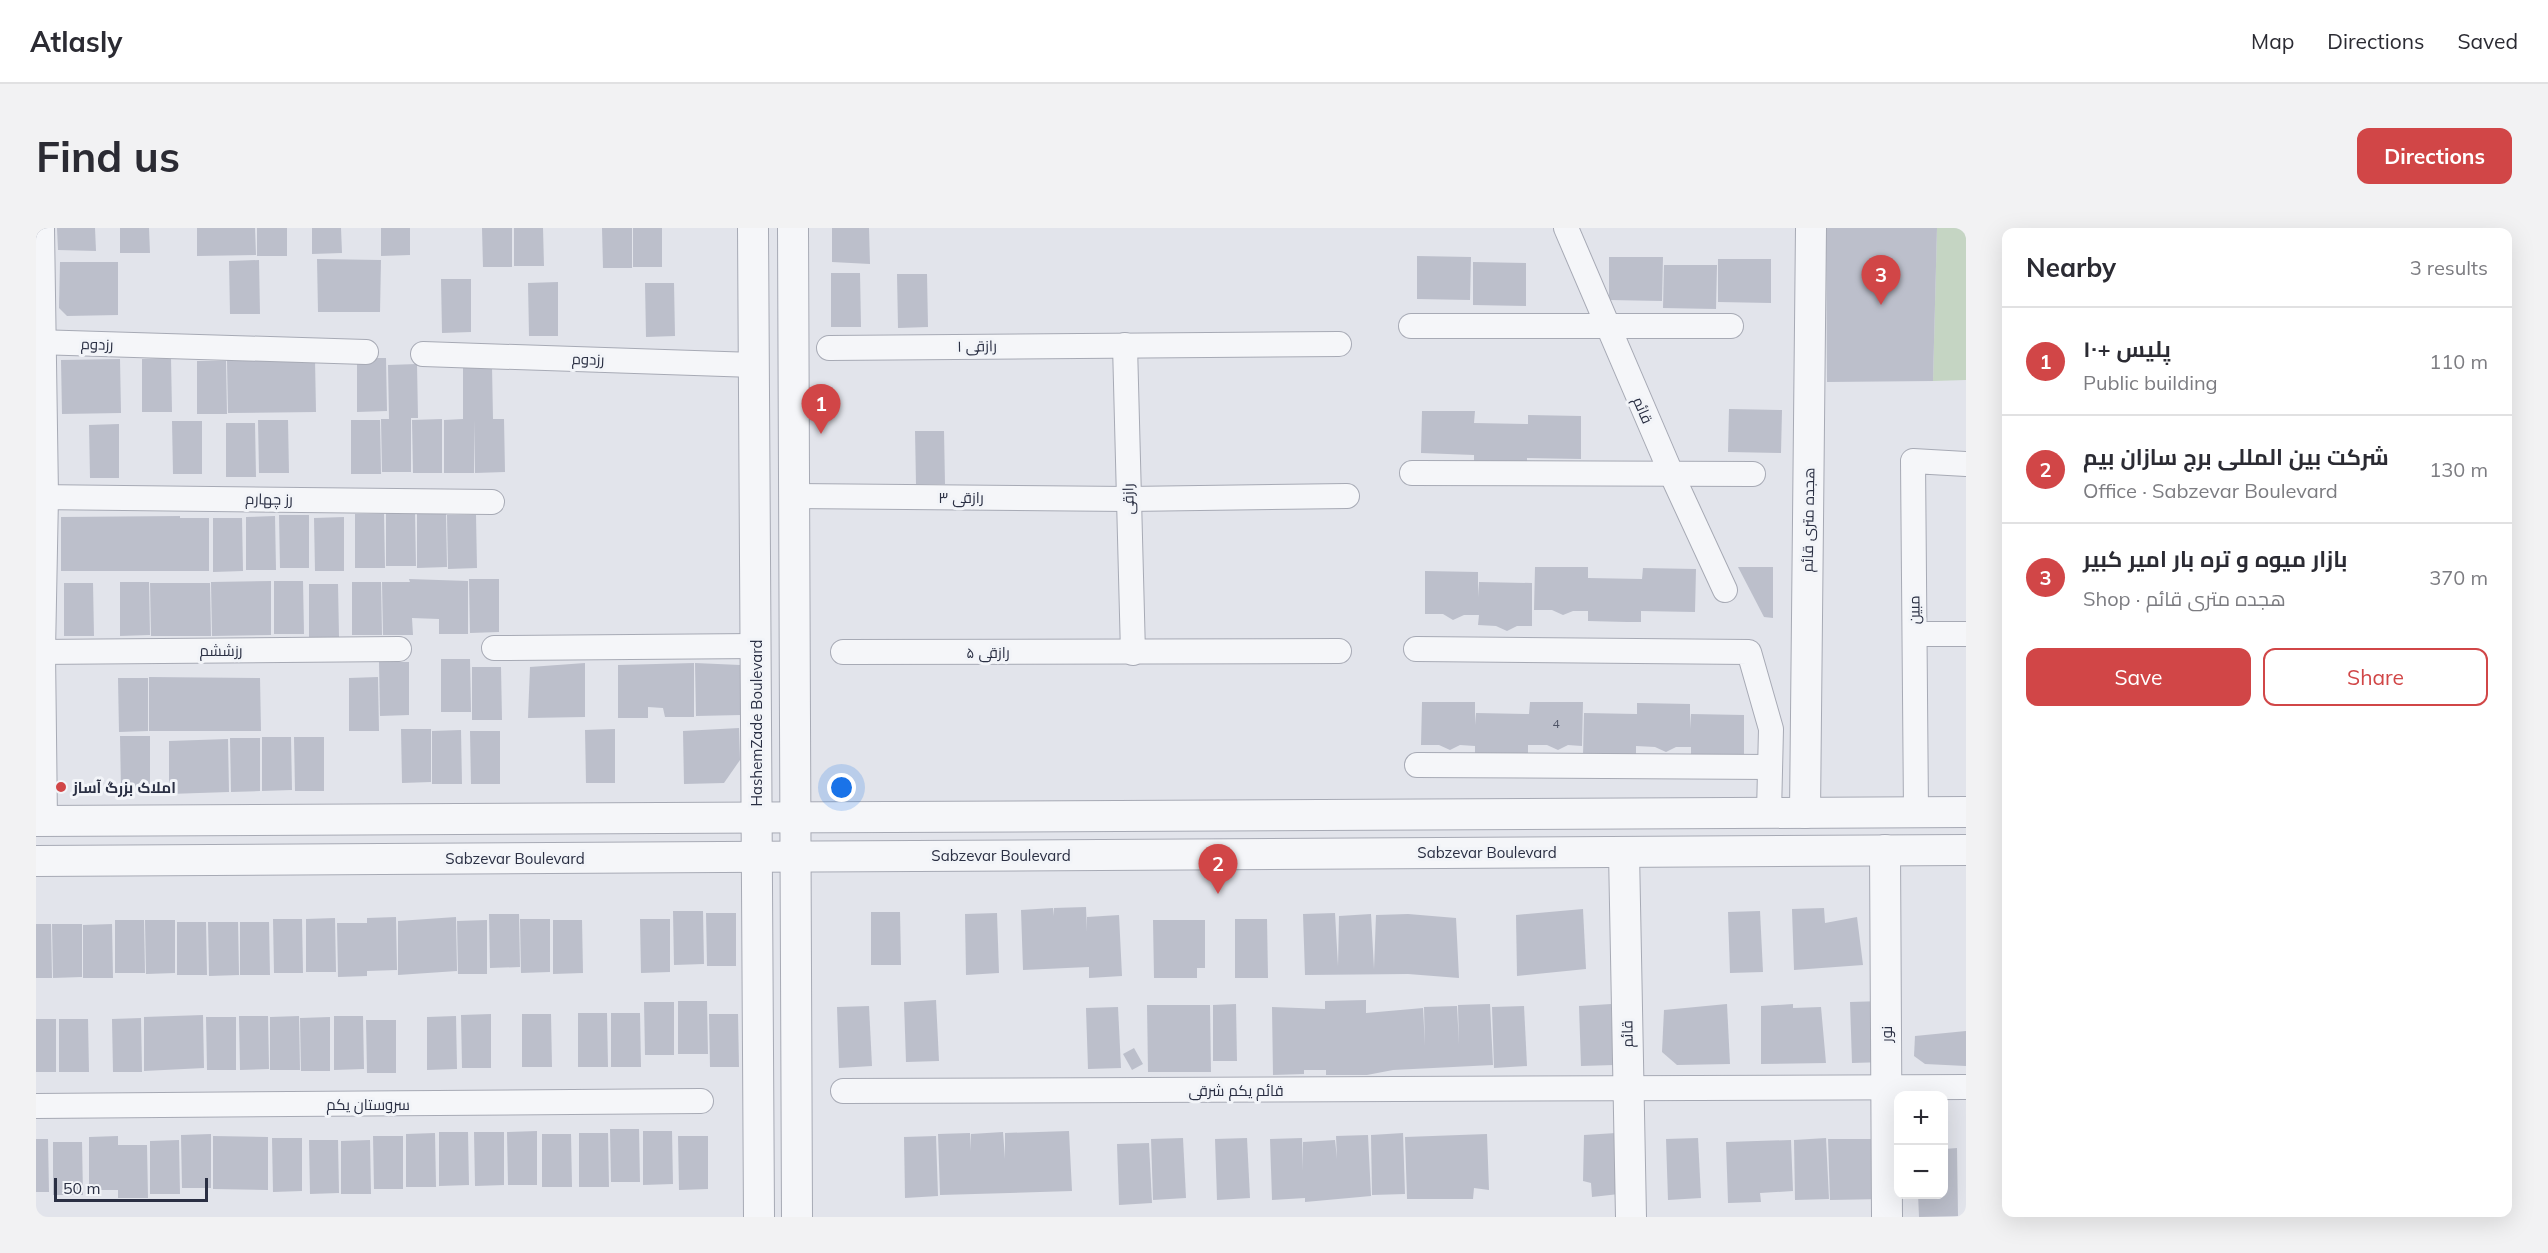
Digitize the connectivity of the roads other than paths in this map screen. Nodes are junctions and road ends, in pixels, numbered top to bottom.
1 (42, 228) edge
2 (753, 228) edge
3 (793, 228) edge
4 (1566, 228) edge
5 (1811, 228) edge
6 (1411, 326) dead end
7 (1607, 326) junction
8 (1731, 326) dead end
9 (40, 342) edge
10 (1339, 344) dead end
11 (1125, 345) junction
12 (829, 348) dead end
13 (366, 352) dead end
14 (423, 354) dead end
15 (754, 365) junction
16 (1966, 464) edge
17 (1412, 473) dead end
18 (1671, 473) junction
19 (1754, 474) dead end
20 (795, 496) junction
21 (1347, 496) dead end
22 (41, 497) edge
23 (1128, 499) junction
24 (492, 502) dead end
25 (1725, 590) dead end
26 (1915, 634) junction
27 (1966, 634) edge
28 (756, 646) junction
29 (494, 648) dead end
30 (399, 649) dead end
31 (1416, 649) dead end
32 (1339, 651) dead end
33 (39, 652) edge
34 (843, 652) dead end
35 (1132, 653) junction
36 (1418, 765) dead end
37 (1770, 767) junction
38 (1916, 812) junction
39 (1966, 812) edge
40 (1769, 813) junction
41 (1805, 813) junction
42 (757, 818) junction
43 (796, 818) junction
44 (40, 821) edge
45 (1885, 850) junction
46 (1966, 850) edge
47 (1624, 852) junction
48 (757, 857) junction
49 (796, 857) junction
50 (36, 861) edge
51 (1966, 1087) edge
52 (1886, 1088) junction
53 (1628, 1090) junction
54 (843, 1091) dead end
55 (701, 1101) dead end
56 (36, 1106) edge
57 (759, 1217) edge
58 (797, 1217) edge
59 (1631, 1217) edge
60 (1887, 1217) edge

1 - 9 street
2 - 15 street, HashemZade Boulevard
3 - 20 street
4 - 7 street, قائم
5 - 41 street, هجده متری قائم
6 - 7 street
7 - 8 street
7 - 18 street, قائم
9 - 13 street, رزدوم
9 - 22 street
10 - 11 street, رازقی ۱
11 - 12 street, رازقی ۱
11 - 23 street, رازقی
14 - 15 street, رزدوم
15 - 28 street, HashemZade Boulevard
16 - 26 street, مبین
17 - 18 street
18 - 19 street
18 - 25 street, قائم
20 - 23 street, رازقی ۳
20 - 43 street
21 - 23 street, رازقی ۳
22 - 24 street, رز چهارم
22 - 33 street
23 - 35 street, رازقی
26 - 27 street
26 - 38 street, مبین
28 - 29 street
28 - 42 street, HashemZade Boulevard
30 - 33 street, رزششم
31 - 37 street
32 - 35 street, رازقی ۵
33 - 44 street
34 - 35 street, رازقی ۵
36 - 37 street
37 - 40 street
38 - 39 street
38 - 41 street
40 - 41 street
40 - 43 street
42 - 43 street
42 - 44 street
42 - 48 street, HashemZade Boulevard
43 - 49 street
45 - 46 street, Sabzevar Boulevard
45 - 47 street, Sabzevar Boulevard
45 - 52 street, نور
47 - 49 street, Sabzevar Boulevard
47 - 53 street, قائم
48 - 49 street, Sabzevar Boulevard
48 - 50 street, Sabzevar Boulevard
48 - 57 street, HashemZade Boulevard
49 - 58 street
51 - 52 street, قائم یکم شرقی
52 - 53 street, قائم یکم شرقی
52 - 60 street, نور
53 - 54 street, قائم یکم شرقی
53 - 59 street, قائم
55 - 56 street, سروستان یکم

